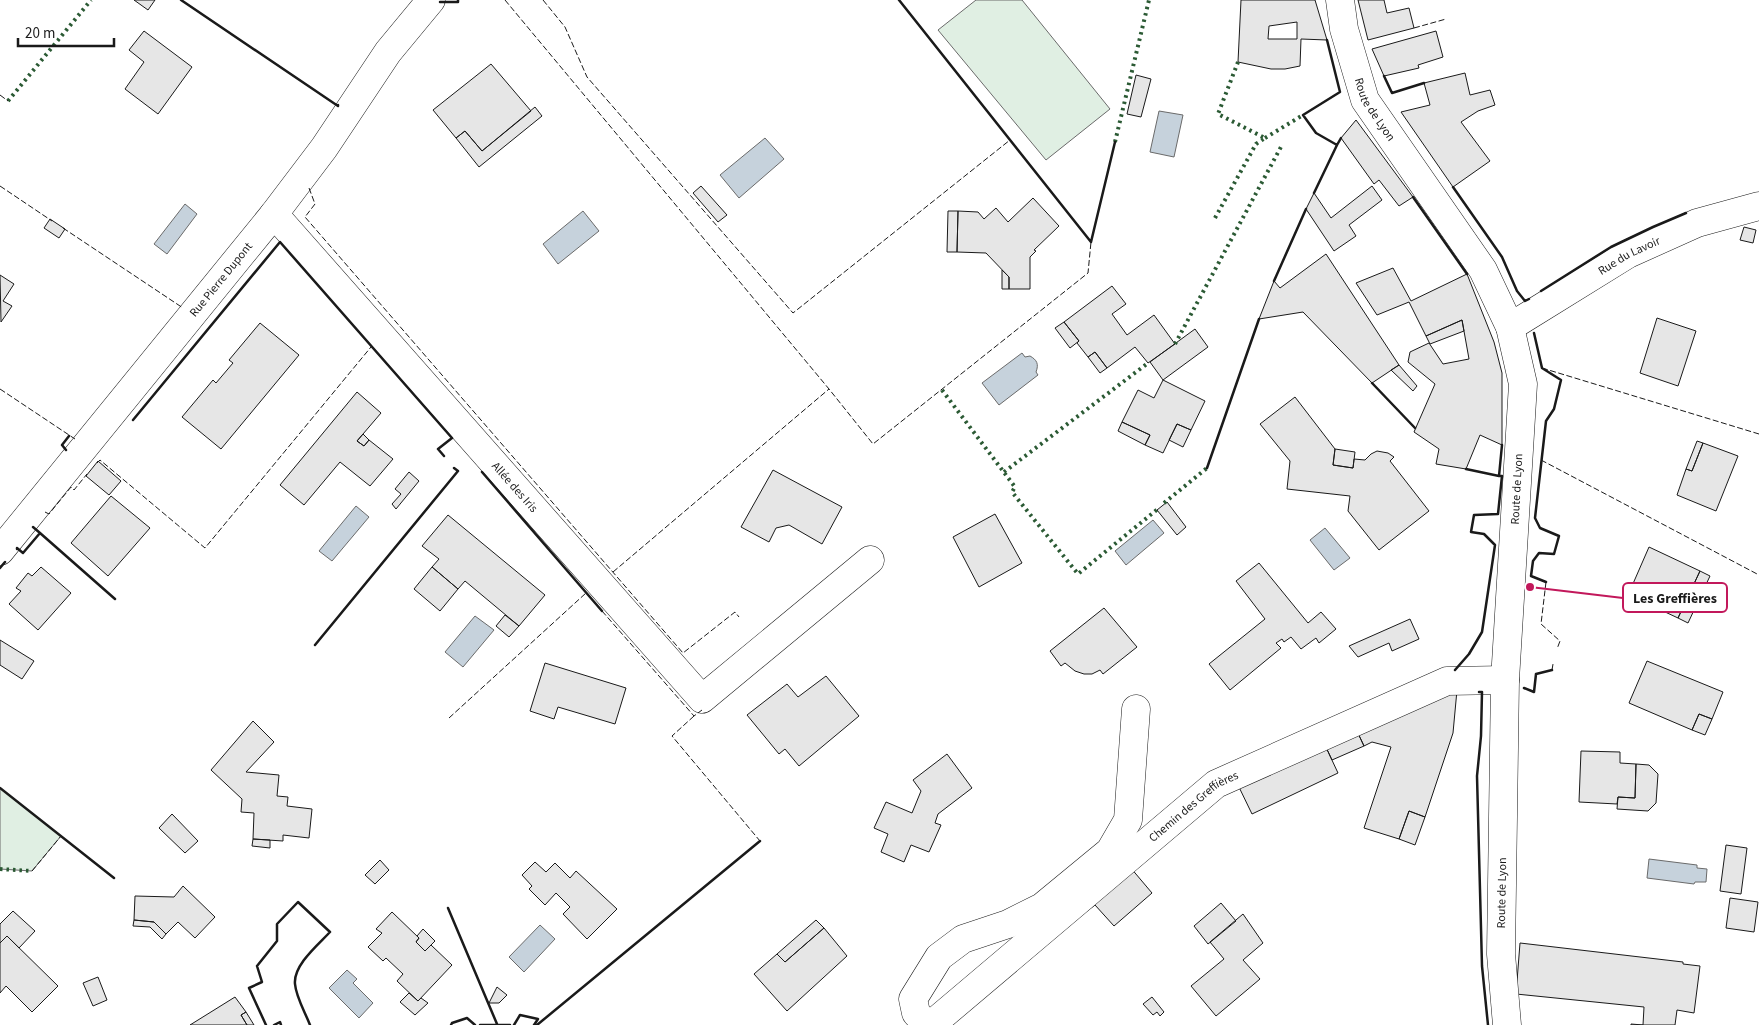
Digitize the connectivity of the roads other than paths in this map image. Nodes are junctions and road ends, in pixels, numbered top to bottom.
1 (431, 0) edge
2 (1340, 0) edge
3 (1759, 206) edge
4 (274, 214) junction
5 (1510, 327) junction
6 (0, 551) edge
7 (870, 560) dead end
8 (1505, 680) junction
9 (1136, 709) dead end
10 (926, 1025) edge
11 (931, 1025) edge
12 (1507, 1025) edge

1 - 4 street, Rue Pierre Dupont
2 - 5 street, Route de Lyon
3 - 5 street, Rue du Lavoir
4 - 6 street, Rue Pierre Dupont
4 - 7 street, Allée des Iris
5 - 8 street, Route de Lyon
8 - 11 street, Chemin des Greffières
8 - 12 street, Route de Lyon
9 - 10 street

